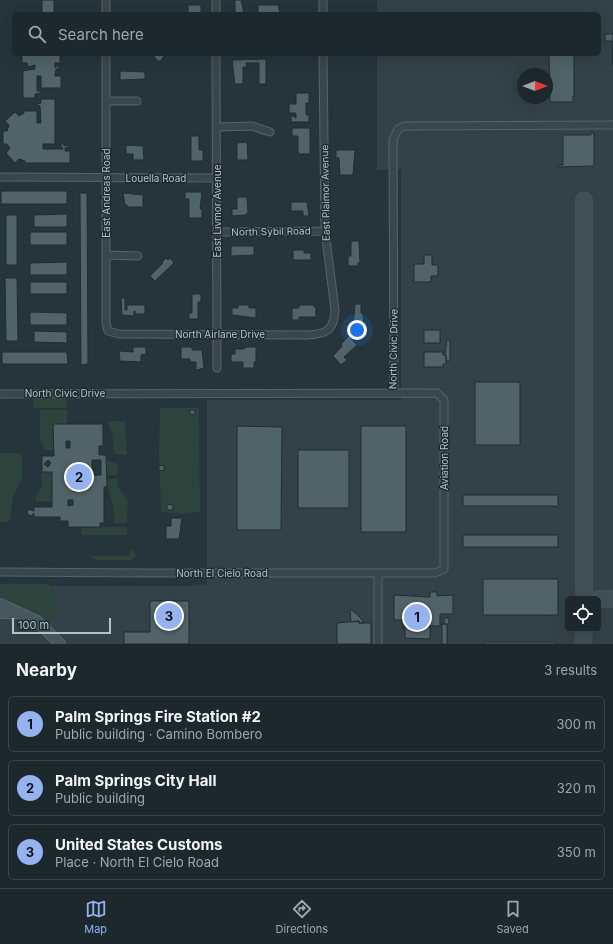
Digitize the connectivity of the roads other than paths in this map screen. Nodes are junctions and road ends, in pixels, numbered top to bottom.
1 (106, 0) edge
2 (216, 0) edge
3 (323, 0) edge
4 (106, 12) edge
5 (216, 12) edge
6 (323, 12) edge
7 (106, 56) edge
8 (216, 56) edge
9 (323, 56) edge
10 (106, 101) junction
11 (137, 101) dead end
12 (613, 125) edge
13 (216, 126) junction
14 (270, 132) dead end
15 (0, 176) edge
16 (106, 178) junction
17 (216, 178) junction
18 (325, 231) junction
19 (217, 232) junction
20 (106, 255) junction
21 (138, 256) dead end
22 (330, 329) joint
23 (108, 331) joint
24 (217, 334) junction
25 (217, 368) dead end
26 (394, 393) junction
27 (0, 394) edge
28 (444, 569) joint
29 (0, 572) edge
30 (378, 573) junction
31 (0, 604) edge
32 (0, 613) edge
33 (23, 613) junction
34 (378, 642) dead end
35 (60, 644) edge

1 - 4 street
2 - 5 street
3 - 6 street
7 - 10 street, East Andreas Road
8 - 13 street, East Livmor Avenue
9 - 18 street, East Plaimor Avenue
10 - 11 street
10 - 16 street, East Andreas Road
12 - 26 street, North Civic Drive
13 - 14 street
13 - 17 street, East Livmor Avenue
15 - 16 street, Louella Road
16 - 17 street, Louella Road
16 - 20 street, East Andreas Road
17 - 19 street, East Livmor Avenue
18 - 19 street, North Sybil Road
18 - 22 street, East Plaimor Avenue
19 - 24 street, East Livmor Avenue
20 - 21 street
20 - 23 street, East Andreas Road
22 - 24 street, North Airlane Drive
23 - 24 street, North Airlane Drive
24 - 25 street, East Livmor Avenue
26 - 27 street, North Civic Drive
26 - 28 street, Aviation Road
28 - 30 street, North El Cielo Road
29 - 30 street, North El Cielo Road
30 - 34 street
31 - 33 street
32 - 33 street
33 - 35 street

